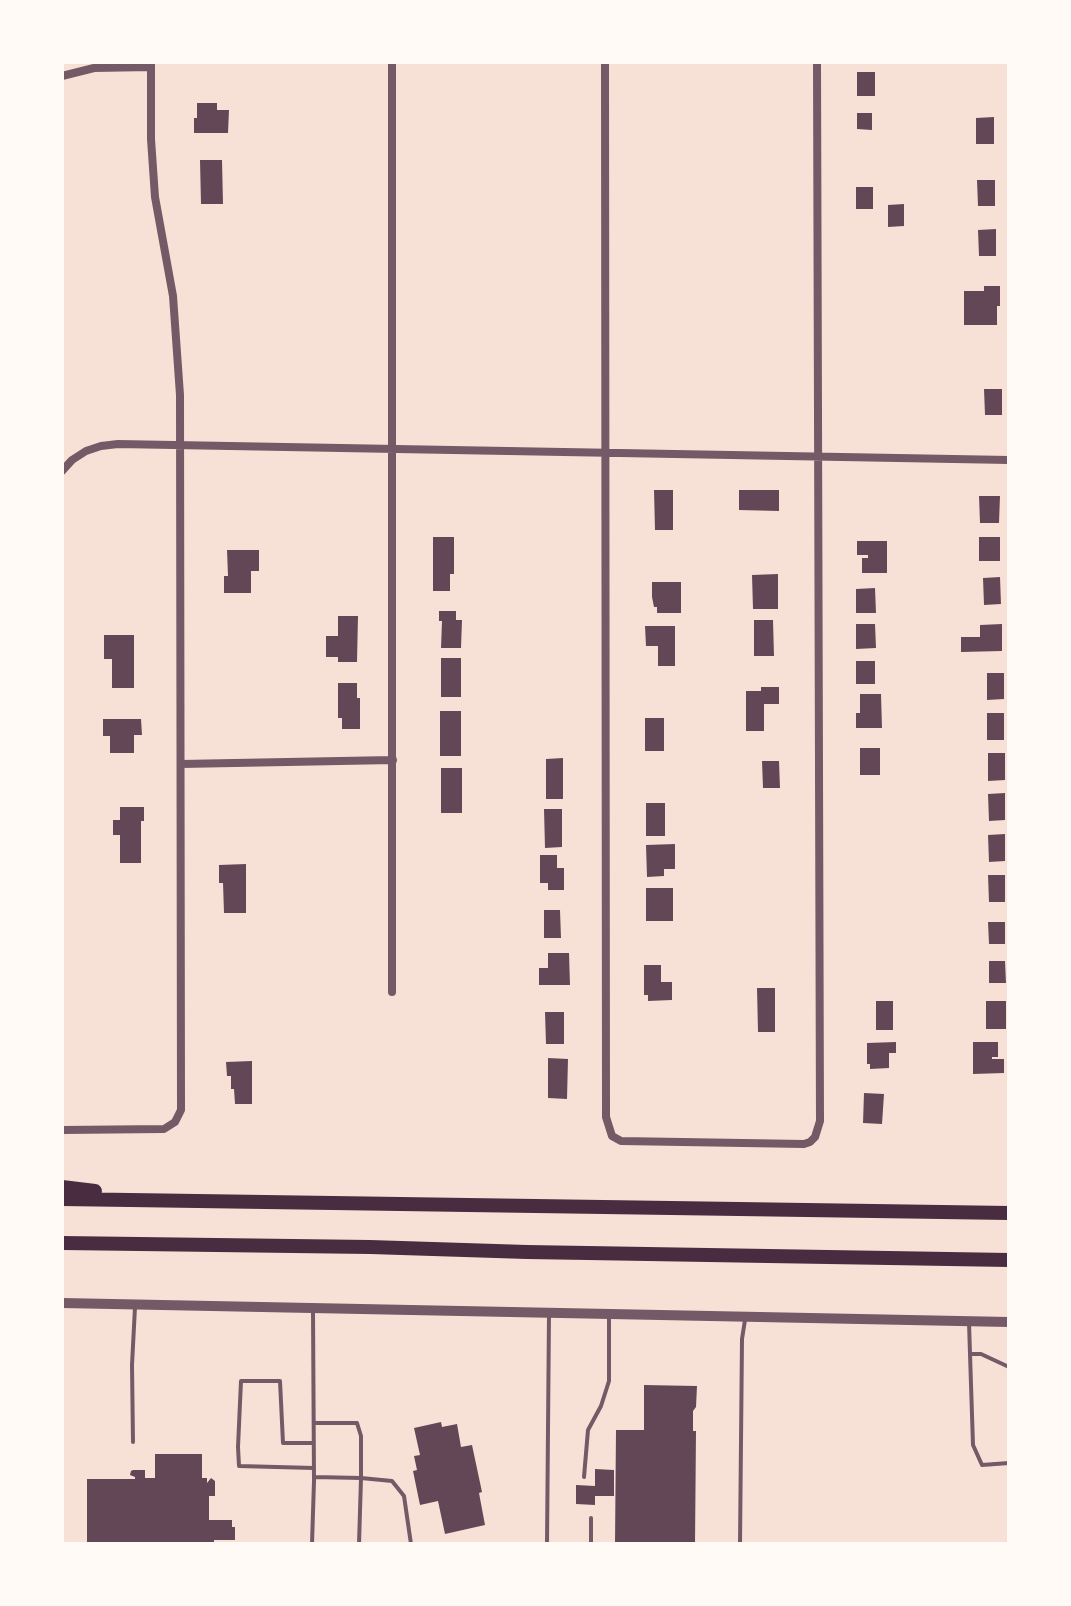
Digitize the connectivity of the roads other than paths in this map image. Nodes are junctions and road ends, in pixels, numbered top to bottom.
1 (392, 62) edge
2 (605, 62) edge
3 (817, 62) edge
4 (151, 65) edge
5 (62, 76) edge
6 (180, 444) junction
7 (393, 448) junction
8 (605, 453) junction
9 (819, 456) junction
10 (1009, 460) edge
11 (62, 471) edge
12 (393, 760) junction
13 (181, 764) junction
14 (392, 992) dead end
15 (62, 1130) edge
16 (62, 1187) edge
17 (62, 1199) edge
18 (183, 1201) junction
19 (1009, 1213) edge
20 (62, 1243) edge
21 (161, 1245) junction
22 (62, 1254) edge
23 (1009, 1260) edge
24 (62, 1303) edge
25 (135, 1305) junction
26 (313, 1308) junction
27 (549, 1312) junction
28 (609, 1313) junction
29 (745, 1317) junction
30 (969, 1321) junction
31 (1009, 1322) edge
32 (970, 1354) junction
33 (1009, 1367) edge
34 (314, 1423) junction
35 (133, 1442) dead end
36 (314, 1443) junction
37 (1009, 1463) edge
38 (314, 1468) junction
39 (314, 1477) junction
40 (584, 1477) dead end
41 (361, 1478) junction
42 (591, 1518) dead end
43 (312, 1544) edge
44 (359, 1544) edge
45 (411, 1544) edge
46 (547, 1544) edge
47 (591, 1544) edge
48 (740, 1544) edge

1 - 7 street
2 - 8 street
3 - 9 street
4 - 5 street
4 - 6 street
6 - 7 street
6 - 11 street
6 - 13 street
7 - 8 street
7 - 12 street
8 - 9 street
8 - 9 street
9 - 10 street
12 - 13 street
12 - 14 street
13 - 15 street
16 - 18 highway
17 - 18 highway
18 - 19 highway
20 - 21 highway
21 - 22 highway
21 - 23 highway
24 - 25 street
25 - 26 street
25 - 35 lane
26 - 27 street
26 - 34 lane
27 - 28 street
27 - 46 lane
28 - 29 street
28 - 40 lane
29 - 30 street
29 - 48 lane
30 - 31 street
30 - 32 lane
32 - 33 lane
32 - 37 lane
34 - 36 lane
34 - 41 lane
36 - 38 lane
36 - 38 lane
38 - 39 lane
39 - 41 lane
39 - 43 lane
41 - 44 lane
41 - 45 lane
42 - 47 lane

